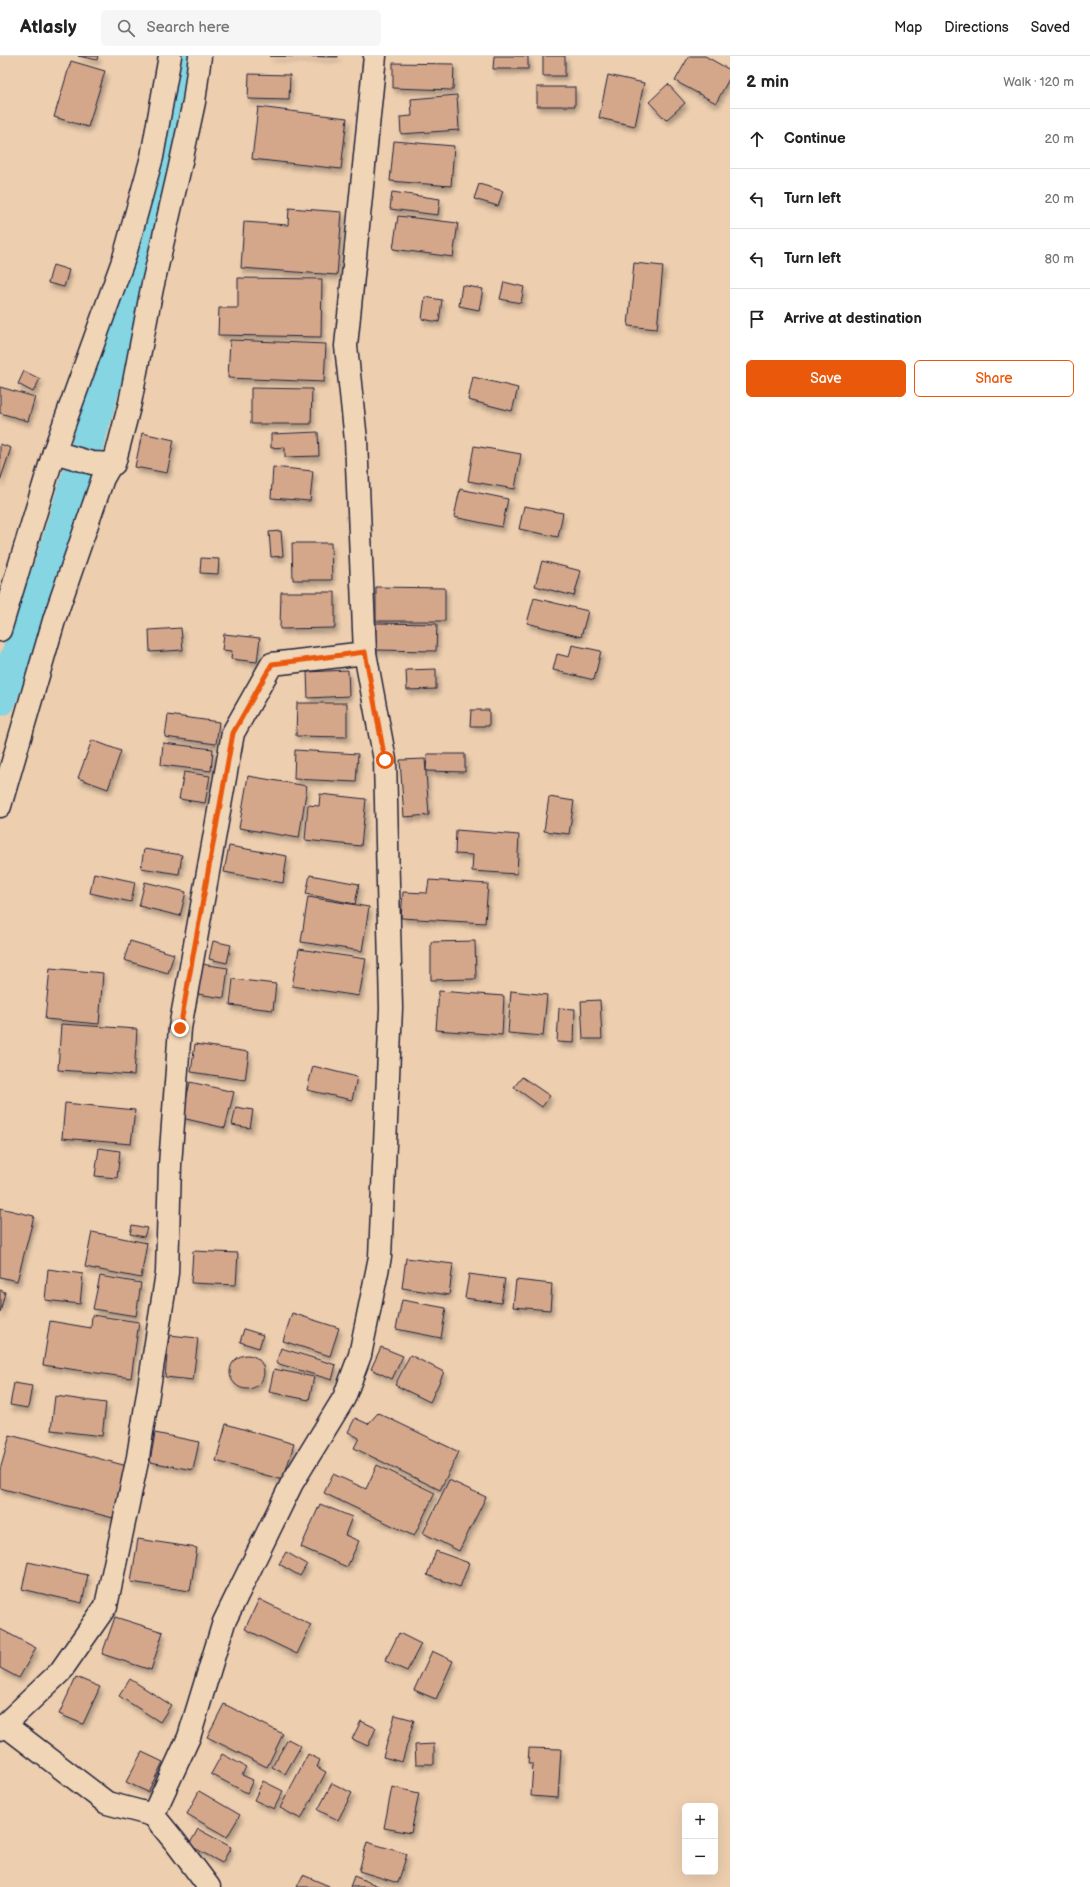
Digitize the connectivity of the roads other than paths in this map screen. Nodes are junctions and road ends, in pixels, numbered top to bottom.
1 (170, 56) edge
2 (200, 56) edge
3 (375, 56) edge
4 (60, 454) junction
5 (102, 464) junction
6 (0, 630) edge
7 (365, 652) junction
8 (0, 806) edge
9 (3, 1727) edge
10 (153, 1816) junction
11 (209, 1887) edge

1 - 4 street
2 - 5 street
3 - 7 street
4 - 5 street
4 - 6 street
5 - 8 street
7 - 9 street
7 - 10 street
9 - 10 street
10 - 11 street

